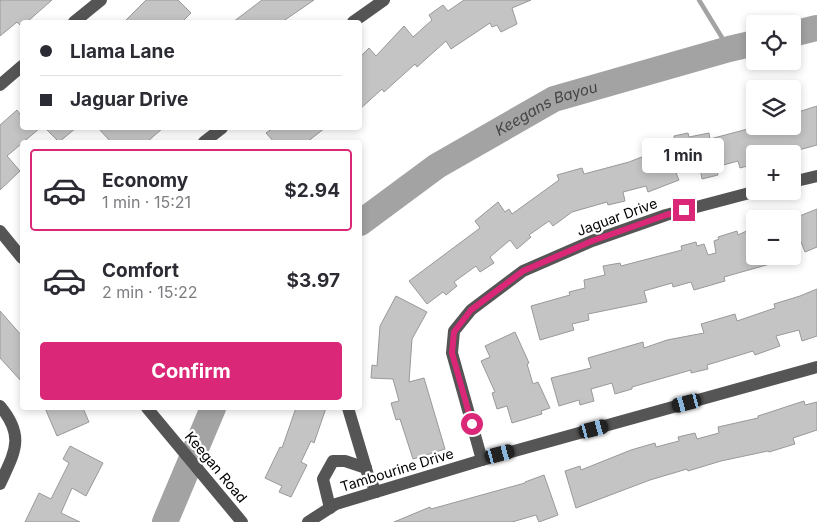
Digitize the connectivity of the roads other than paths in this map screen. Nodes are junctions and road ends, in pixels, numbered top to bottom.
1 (101, 0) edge
2 (384, 0) edge
3 (76, 20) edge
4 (356, 20) edge
5 (20, 68) edge
6 (0, 85) edge
7 (219, 130) edge
8 (207, 140) edge
9 (817, 176) edge
10 (801, 180) edge
11 (746, 194) edge
12 (0, 231) edge
13 (20, 256) edge
14 (817, 367) edge
15 (0, 406) edge
16 (149, 410) edge
17 (349, 410) edge
18 (482, 460) junction
19 (366, 468) junction
20 (0, 484) edge
21 (376, 492) junction
22 (330, 508) junction
23 (242, 522) edge
24 (308, 522) edge

1 - 3 street
2 - 4 street
5 - 6 street
7 - 8 street
9 - 10 street
11 - 18 street, Jaguar Drive
12 - 13 street
14 - 18 street, Tambourine Drive
15 - 20 street
16 - 23 street, Keegan Road
17 - 19 street
18 - 21 street, Tambourine Drive
19 - 21 street
19 - 22 street
21 - 22 street, Tambourine Drive
22 - 24 street, Tambourine Drive

